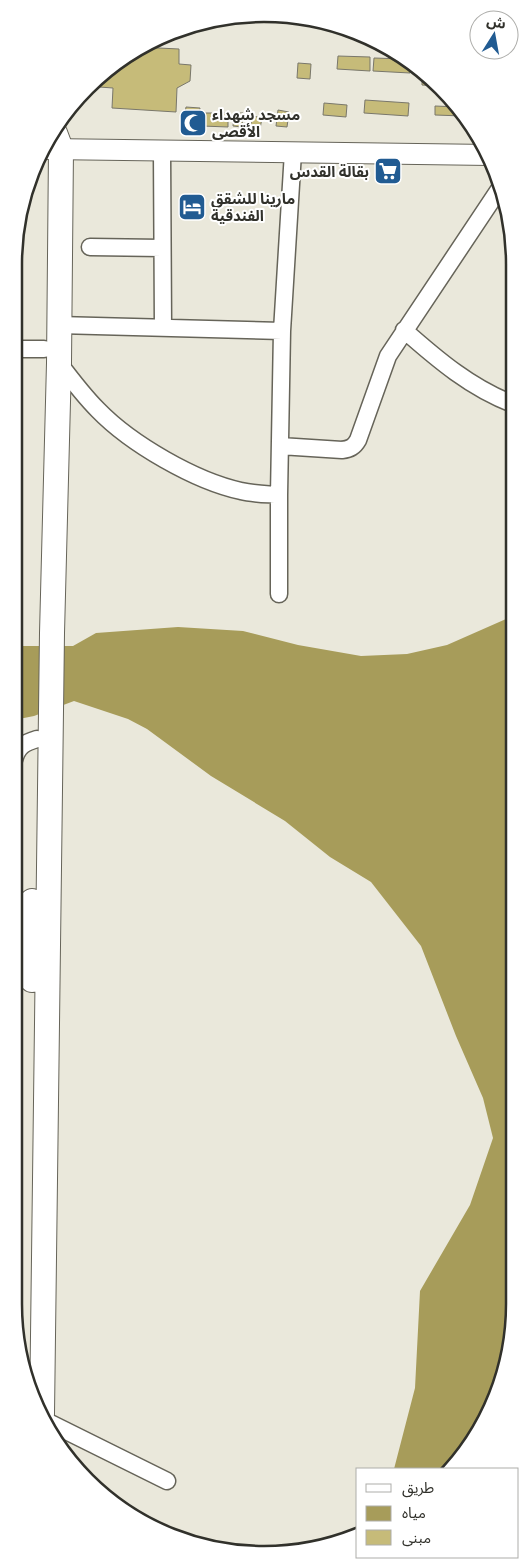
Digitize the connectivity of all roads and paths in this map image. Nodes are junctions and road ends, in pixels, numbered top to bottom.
1 (54, 143) edge
2 (54, 145) edge
3 (54, 145) edge
4 (162, 151) junction
5 (292, 152) junction
6 (481, 156) edge
7 (496, 194) edge
8 (90, 247) dead end
9 (162, 248) junction
10 (58, 325) junction
11 (163, 328) junction
12 (404, 330) junction
13 (282, 331) junction
14 (22, 351) edge
15 (51, 356) junction
16 (506, 401) edge
17 (280, 446) junction
18 (279, 496) junction
19 (279, 594) dead end
20 (42, 732) junction
21 (22, 745) edge
22 (23, 942) edge
23 (26, 1346) edge
24 (42, 1398) edge
25 (55, 1426) edge
26 (167, 1481) dead end

1 - 4 main road
2 - 10 highway
3 - 15 highway
4 - 5 main road
4 - 9 street
5 - 6 main road
5 - 13 street
7 - 12 street
8 - 9 street
9 - 11 street
10 - 11 street
10 - 15 highway
11 - 13 street
12 - 16 street
12 - 17 street
13 - 17 street
14 - 15 street
15 - 18 street
15 - 20 highway
17 - 18 street
18 - 19 street
20 - 21 street
20 - 22 highway
20 - 24 highway
22 - 23 highway
25 - 26 street

